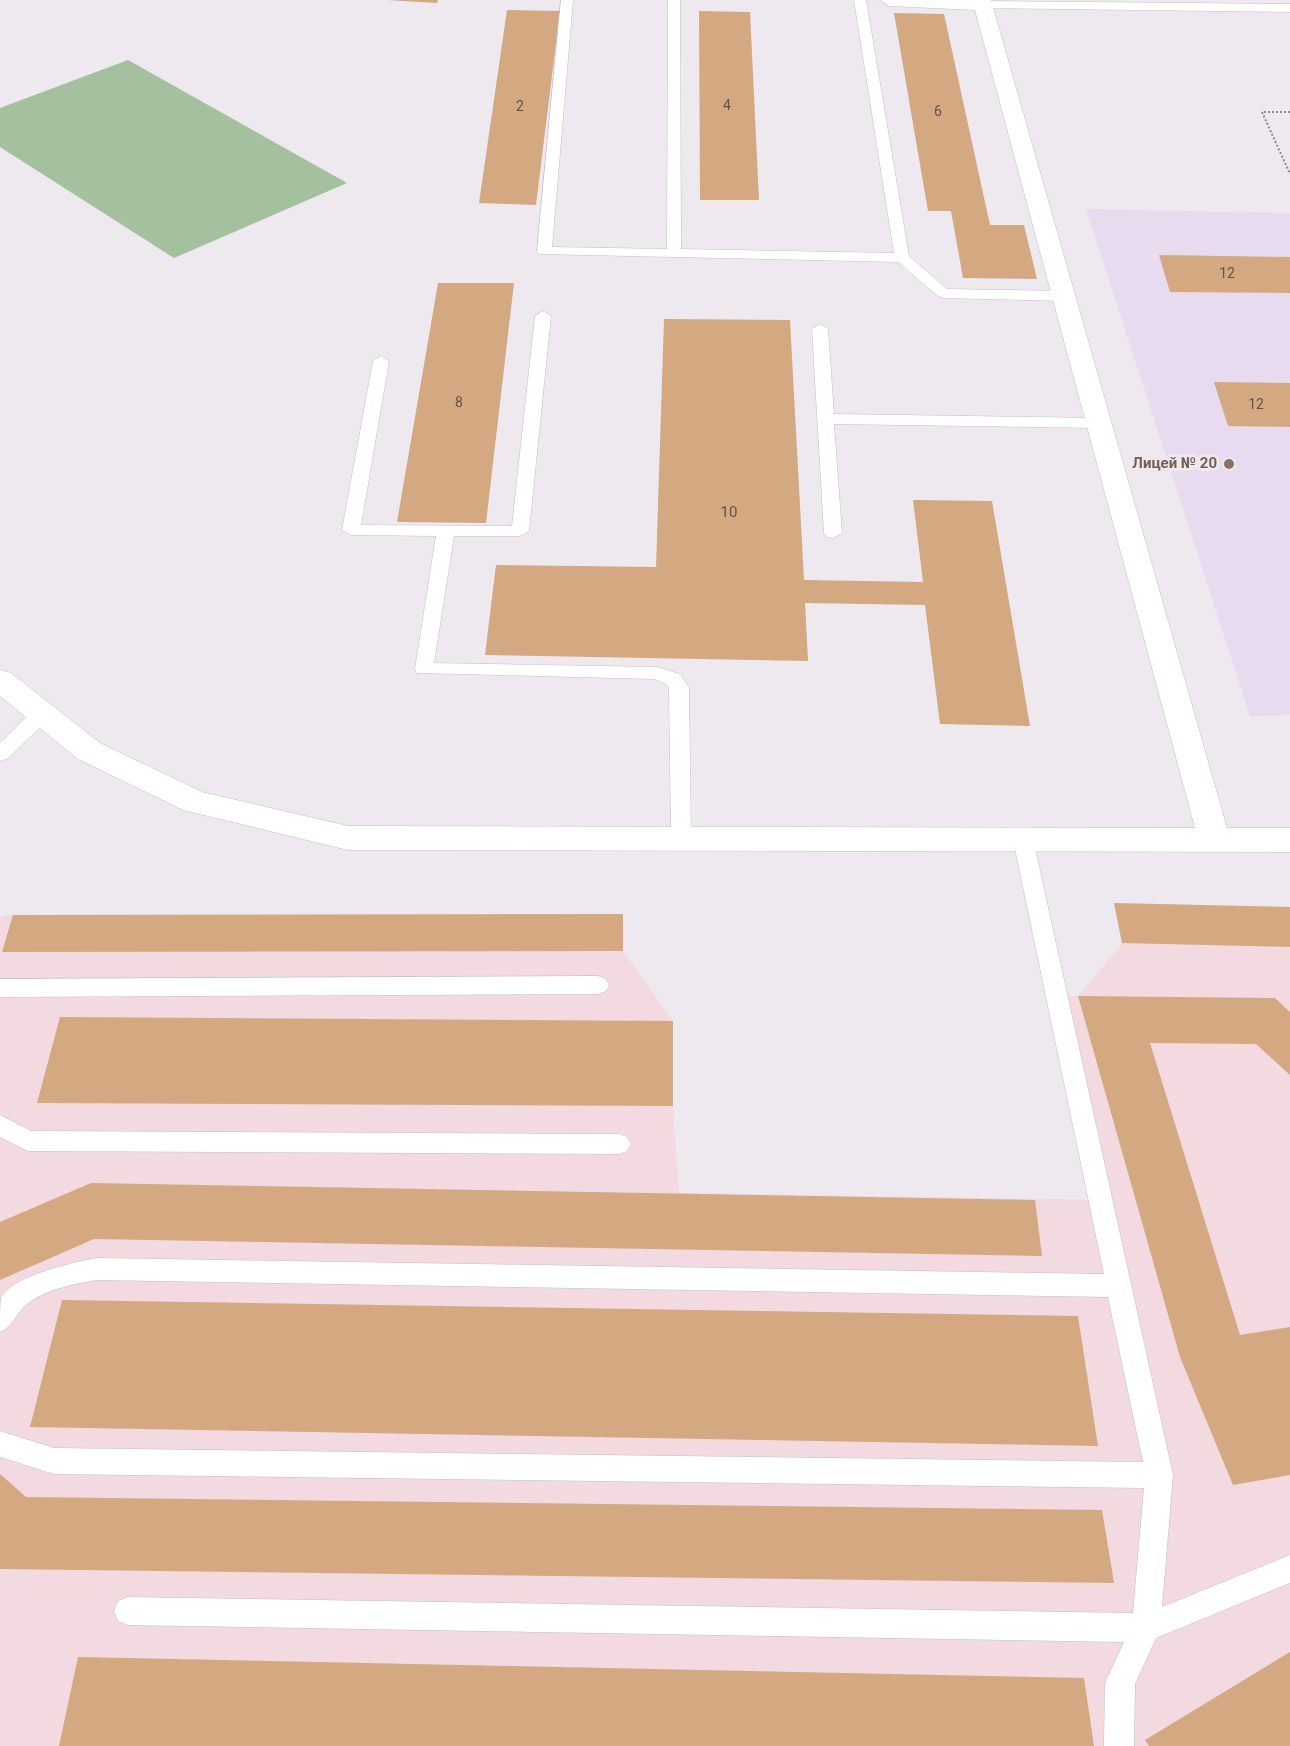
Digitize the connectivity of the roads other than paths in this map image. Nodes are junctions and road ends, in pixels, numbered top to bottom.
1 (567, 0) edge
2 (674, 0) edge
3 (860, 0) edge
4 (889, 0) edge
5 (983, 2) edge
6 (1290, 8) edge
7 (674, 253) junction
8 (902, 258) junction
9 (1064, 296) junction
10 (543, 316) dead end
11 (819, 329) dead end
12 (381, 361) dead end
13 (826, 420) junction
14 (1099, 423) junction
15 (446, 531) junction
16 (833, 533) dead end
17 (0, 680) edge
18 (42, 714) junction
19 (0, 754) edge
20 (681, 839) junction
21 (1023, 839) junction
22 (1214, 840) junction
23 (1290, 840) edge
24 (598, 985) dead end
25 (0, 988) edge
26 (0, 1125) edge
27 (619, 1144) dead end
28 (1118, 1286) junction
29 (0, 1320) edge
30 (0, 1444) edge
31 (1159, 1475) junction
32 (1290, 1569) edge
33 (129, 1611) dead end
34 (1146, 1628) junction
35 (1119, 1746) edge

1 - 7 lane
2 - 7 lane
3 - 8 lane
4 - 5 street
5 - 6 lane
5 - 9 street
7 - 8 lane
8 - 9 lane
9 - 14 street
10 - 15 lane
11 - 13 lane
12 - 15 lane
13 - 14 lane
13 - 16 lane
14 - 22 street
15 - 20 lane
17 - 18 street
18 - 19 lane
18 - 20 street
20 - 21 street
21 - 22 street
21 - 28 lane
22 - 23 street
24 - 25 lane
26 - 27 lane
28 - 29 lane
28 - 31 lane
30 - 31 lane
31 - 34 lane
32 - 34 lane
33 - 34 lane
34 - 35 lane

